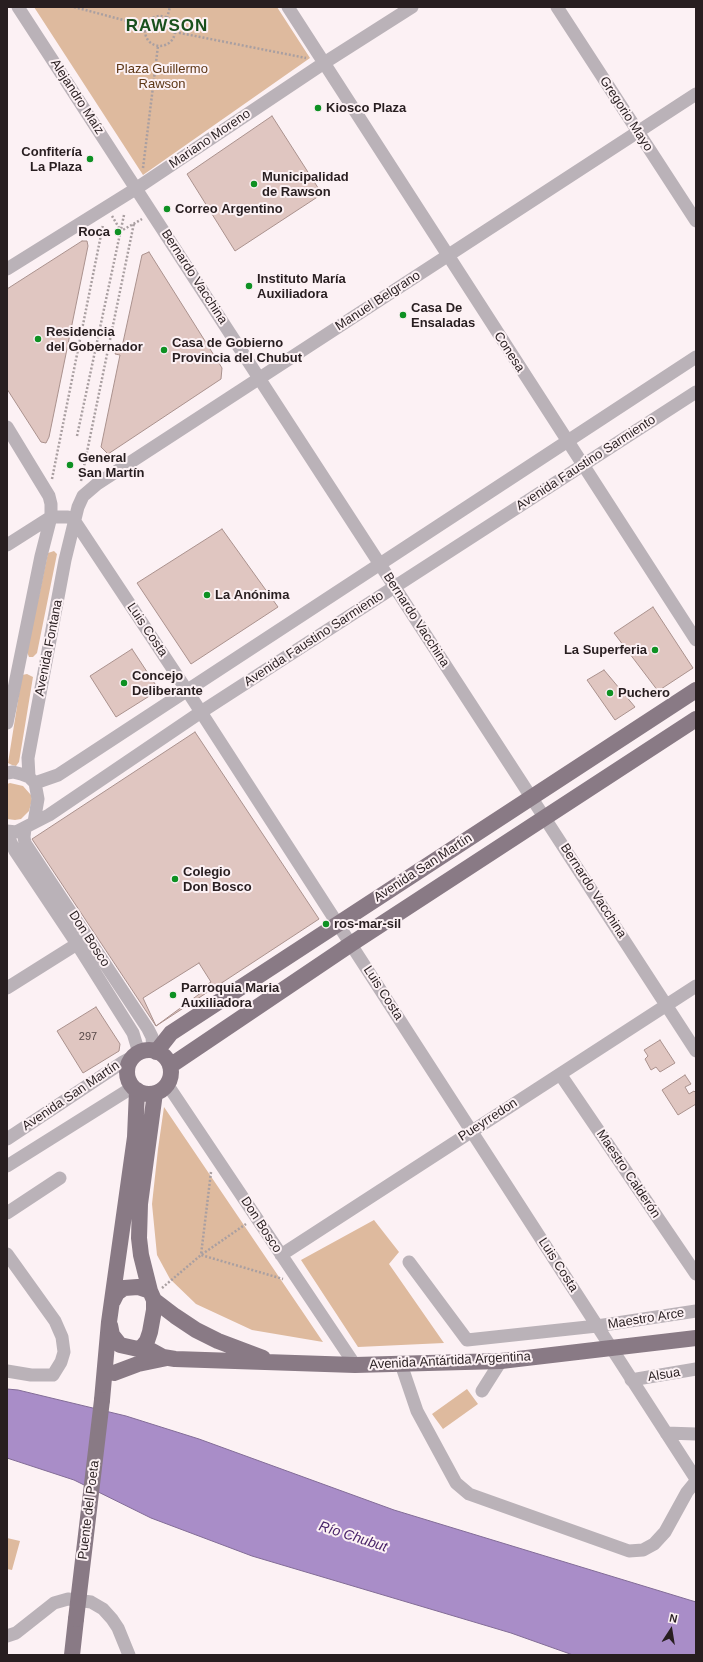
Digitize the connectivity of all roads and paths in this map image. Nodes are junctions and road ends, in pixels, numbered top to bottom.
1 (18, 7) edge
2 (74, 7) edge
3 (170, 7) edge
4 (288, 7) edge
5 (412, 7) edge
6 (557, 7) edge
7 (167, 18) junction
8 (146, 26) junction
9 (175, 32) junction
10 (158, 46) junction
11 (310, 58) dead end
12 (324, 64) junction
13 (696, 94) edge
14 (637, 131) junction
15 (136, 188) junction
16 (106, 206) junction
17 (152, 213) junction
18 (124, 215) dead end
19 (696, 221) edge
20 (134, 223) junction
21 (120, 231) junction
22 (447, 256) junction
23 (7, 269) edge
24 (696, 357) edge
25 (260, 378) junction
26 (696, 392) edge
27 (7, 428) edge
28 (76, 436) dead end
29 (567, 442) junction
30 (582, 466) junction
31 (49, 496) junction
32 (83, 496) junction
33 (56, 516) junction
34 (74, 520) junction
35 (7, 545) edge
36 (381, 565) junction
37 (395, 587) junction
38 (696, 640) edge
39 (696, 690) edge
40 (188, 692) junction
41 (201, 712) junction
42 (696, 719) edge
43 (7, 724) edge
44 (7, 773) edge
45 (32, 780) junction
46 (531, 797) junction
47 (545, 818) junction
48 (15, 832) edge
49 (338, 924) junction
50 (77, 944) junction
51 (352, 944) junction
52 (696, 986) edge
53 (7, 988) edge
54 (666, 1005) junction
55 (696, 1051) edge
56 (146, 1053) junction
57 (170, 1066) junction
58 (560, 1074) junction
59 (135, 1088) junction
60 (161, 1089) junction
61 (472, 1131) junction
62 (7, 1140) edge
63 (213, 1151) junction
64 (7, 1166) edge
65 (60, 1178) dead end
66 (7, 1213) edge
67 (256, 1217) junction
68 (7, 1254) edge
69 (201, 1255) junction
70 (281, 1255) junction
71 (409, 1262) dead end
72 (696, 1274) edge
73 (302, 1285) junction
74 (152, 1296) junction
75 (113, 1301) junction
76 (696, 1311) edge
77 (109, 1322) junction
78 (597, 1326) junction
79 (696, 1338) edge
80 (140, 1348) junction
81 (611, 1350) junction
82 (167, 1358) junction
83 (276, 1362) junction
84 (501, 1362) junction
85 (402, 1364) junction
86 (355, 1365) junction
87 (696, 1369) edge
88 (7, 1371) edge
89 (114, 1373) junction
90 (632, 1380) junction
91 (482, 1391) dead end
92 (102, 1395) junction
93 (666, 1432) junction
94 (696, 1434) edge
95 (696, 1480) edge
96 (7, 1636) edge
97 (72, 1655) edge
98 (129, 1655) edge

1 - 15 street, Alejandro Maíz
2 - 8 path
3 - 7 path
4 - 12 street, Conesa
5 - 12 street, Mariano Moreno
6 - 14 street, Gregorio Mayo
7 - 8 path
7 - 9 path
8 - 10 path
9 - 10 path
9 - 11 path
10 - 15 path
12 - 15 street, Mariano Moreno
12 - 22 street, Conesa
13 - 14 street, Manuel Belgrano
14 - 19 street, Gregorio Mayo
14 - 22 street, Manuel Belgrano
15 - 16 street, Mariano Moreno
15 - 17 street, Bernardo Vacchina
16 - 21 path
16 - 23 street, Mariano Moreno
16 - 31 path
17 - 20 path
17 - 25 street, Bernardo Vacchina
18 - 21 path
20 - 21 path
20 - 32 path
21 - 28 path
22 - 25 street, Manuel Belgrano
22 - 29 street, Conesa
24 - 29 street, Avenida Faustino Sarmiento
25 - 32 street, Manuel Belgrano
25 - 36 street, Bernardo Vacchina
26 - 30 street, Avenida Faustino Sarmiento
27 - 31 street
29 - 30 street, Conesa
29 - 36 street, Avenida Faustino Sarmiento
30 - 37 street, Avenida Faustino Sarmiento
30 - 38 street, Conesa
31 - 33 street, Avenida Fontana
32 - 34 street, Manuel Belgrano
33 - 34 street
33 - 35 street
33 - 43 street, Avenida Fontana
34 - 40 street, Luis Costa
34 - 45 street, Avenida Fontana
36 - 37 street, Bernardo Vacchina
36 - 40 street, Avenida Faustino Sarmiento
37 - 41 street, Avenida Faustino Sarmiento
37 - 46 street, Bernardo Vacchina
39 - 46 main road, Avenida San Martín
40 - 41 street, Luis Costa
40 - 45 street, Avenida Faustino Sarmiento
41 - 48 street, Avenida Faustino Sarmiento
41 - 49 street, Luis Costa
42 - 47 main road, Avenida San Martín
44 - 45 street
45 - 48 street
46 - 47 street, Bernardo Vacchina
46 - 49 main road, Avenida San Martín
47 - 51 main road, Avenida San Martín
47 - 54 street, Bernardo Vacchina
48 - 50 street, Don Bosco
48 - 56 street, Don Bosco
49 - 51 street, Luis Costa
49 - 56 main road, Avenida San Martín
50 - 53 street
50 - 56 street, Don Bosco
51 - 57 main road, Avenida San Martín
51 - 61 street, Luis Costa
52 - 54 street, Pueyrredon
54 - 55 street, Bernardo Vacchina
54 - 58 street, Pueyrredon
56 - 57 main road
56 - 59 main road, Avenida San Martín
56 - 62 street, Avenida San Martín
57 - 60 main road
58 - 61 street, Pueyrredon
58 - 72 street, Maestro Calderón
59 - 60 main road
59 - 64 street, Avenida San Martín
59 - 75 main road
60 - 63 street, Don Bosco
60 - 74 main road
61 - 70 street, Pueyrredon
61 - 78 street, Luis Costa
63 - 67 street, Don Bosco
63 - 69 path
65 - 66 street
67 - 69 path
67 - 70 street, Don Bosco
68 - 88 street
69 - 73 path
69 - 74 path
70 - 73 street, Don Bosco
71 - 78 street, Maestro Arce
73 - 86 street, Don Bosco
74 - 75 main road
74 - 80 main road
74 - 83 main road, Avenida Antártida Argentina
75 - 77 main road
76 - 78 street, Maestro Arce
77 - 80 main road
77 - 92 main road, Puente del Poeta
78 - 81 street, Luis Costa
79 - 81 main road, Avenida Antártida Argentina
80 - 82 main road, Avenida Antártida Argentina
80 - 89 main road
81 - 84 main road, Avenida Antártida Argentina
81 - 90 street, Luis Costa
82 - 83 main road, Avenida Antártida Argentina
82 - 89 main road
83 - 86 main road, Avenida Antártida Argentina
84 - 85 main road, Avenida Antártida Argentina
84 - 91 street
85 - 86 main road, Avenida Antártida Argentina
85 - 95 street
87 - 90 street, Alsua
89 - 92 main road
90 - 93 street, Luis Costa
92 - 97 main road, Puente del Poeta, bridge
93 - 94 street
93 - 95 street, Luis Costa
96 - 98 street

